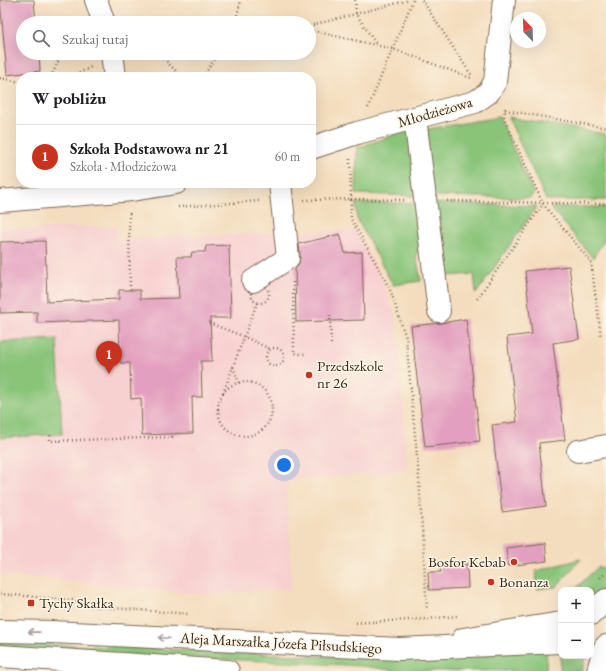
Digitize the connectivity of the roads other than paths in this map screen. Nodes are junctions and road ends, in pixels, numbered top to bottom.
1 (96, 0) edge
2 (504, 0) edge
3 (102, 16) edge
4 (113, 60) edge
5 (114, 72) edge
6 (415, 118) junction
7 (316, 146) edge
8 (127, 188) edge
9 (281, 192) edge
10 (0, 201) edge
11 (253, 281) dead end
12 (439, 311) dead end
13 (606, 446) edge
14 (578, 451) dead end
15 (606, 600) edge
16 (594, 611) edge
17 (558, 623) edge
18 (0, 631) edge
19 (606, 634) edge
20 (594, 636) edge
21 (558, 642) edge
22 (606, 646) edge
23 (399, 648) junction
24 (0, 656) edge
25 (57, 666) edge
26 (228, 671) edge
27 (598, 671) edge

1 - 3 main road
2 - 6 main road, Młodzieżowa
4 - 5 main road
6 - 7 main road, Młodzieżowa
6 - 12 main road
8 - 10 main road
9 - 11 main road
13 - 14 main road
15 - 16 main road
17 - 23 main road
23 -> 18 main road, Aleja Marszałka Józefa Piłsudskiego
19 - 20 main road
21 - 23 main road, Aleja Marszałka Józefa Piłsudskiego
22 - 27 main road
24 - 25 main road, Aleja Marszałka Józefa Piłsudskiego
25 - 26 main road, Aleja Marszałka Józefa Piłsudskiego

